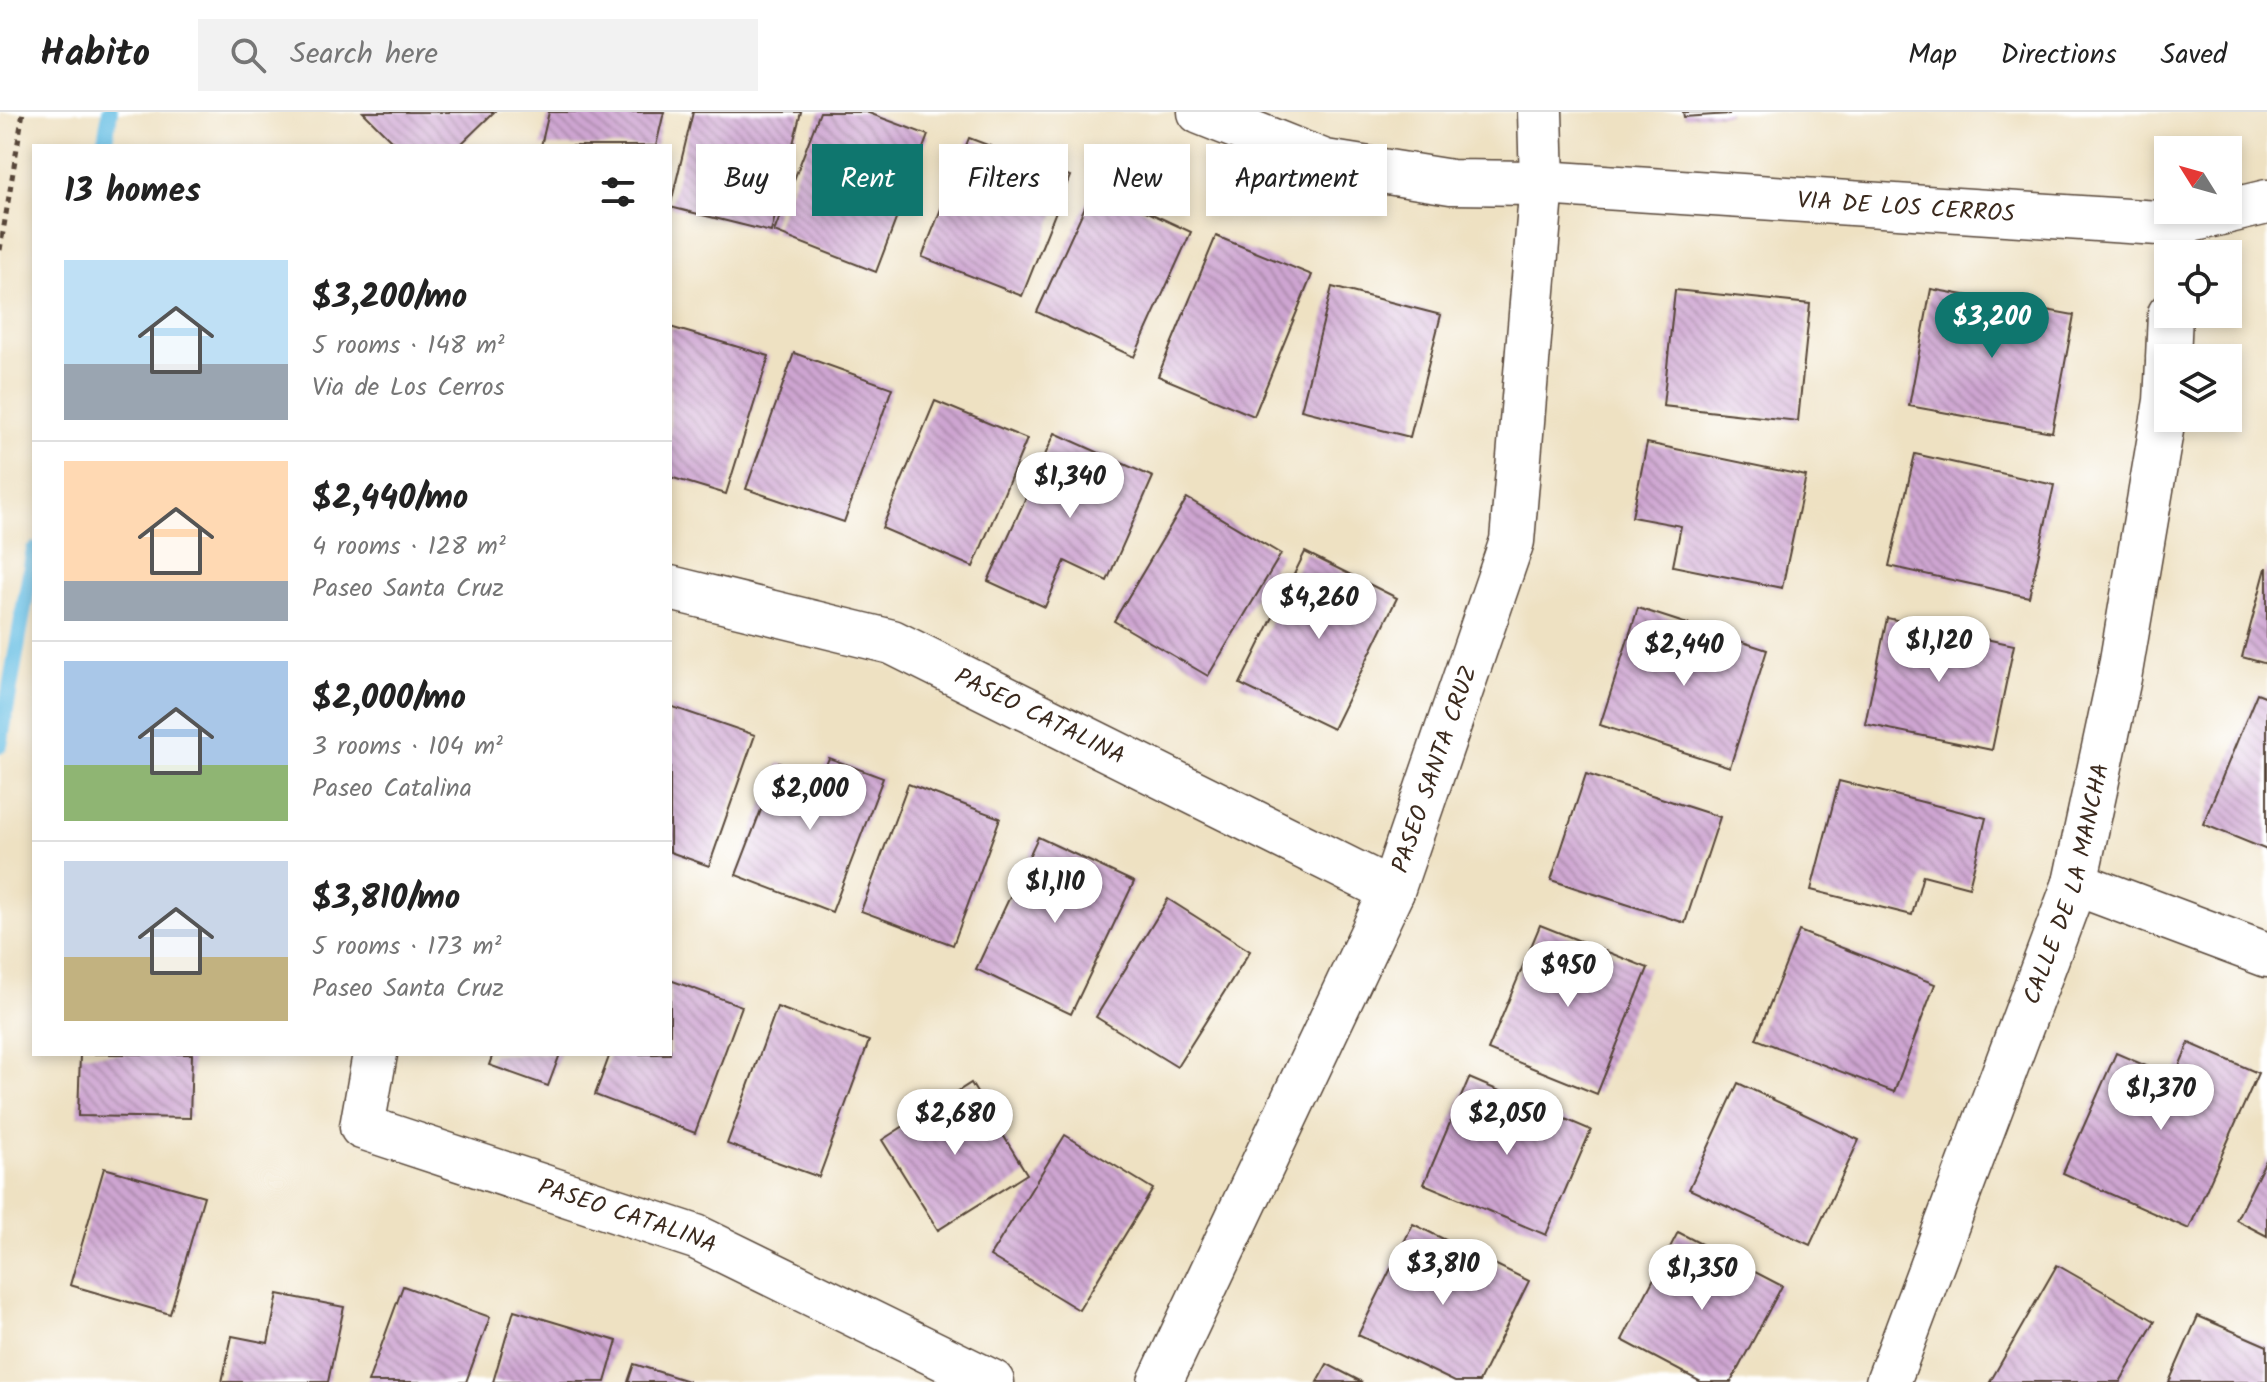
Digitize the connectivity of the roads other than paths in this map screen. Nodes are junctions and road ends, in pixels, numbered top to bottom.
1 (1200, 112) edge
2 (1540, 112) edge
3 (1542, 183) junction
4 (2267, 202) edge
5 (2173, 239) edge
6 (2161, 432) edge
7 (672, 588) edge
8 (2075, 883) junction
9 (1392, 891) junction
10 (2267, 955) edge
11 (375, 1056) edge
12 (992, 1382) edge
13 (1160, 1382) edge
14 (1888, 1382) edge

1 - 3 street, VIA DE LOS CERROS
2 - 3 street, PASEO SANTA CRUZ
3 - 5 street, VIA DE LOS CERROS
3 - 9 street, PASEO SANTA CRUZ
4 - 5 street, VIA DE LOS CERROS
6 - 8 street, CALLE DE LA MANCHA
7 - 9 street, PASEO CATALINA
8 - 10 street
8 - 14 street, CALLE DE LA MANCHA
9 - 13 street, PASEO SANTA CRUZ
11 - 12 street, PASEO CATALINA

